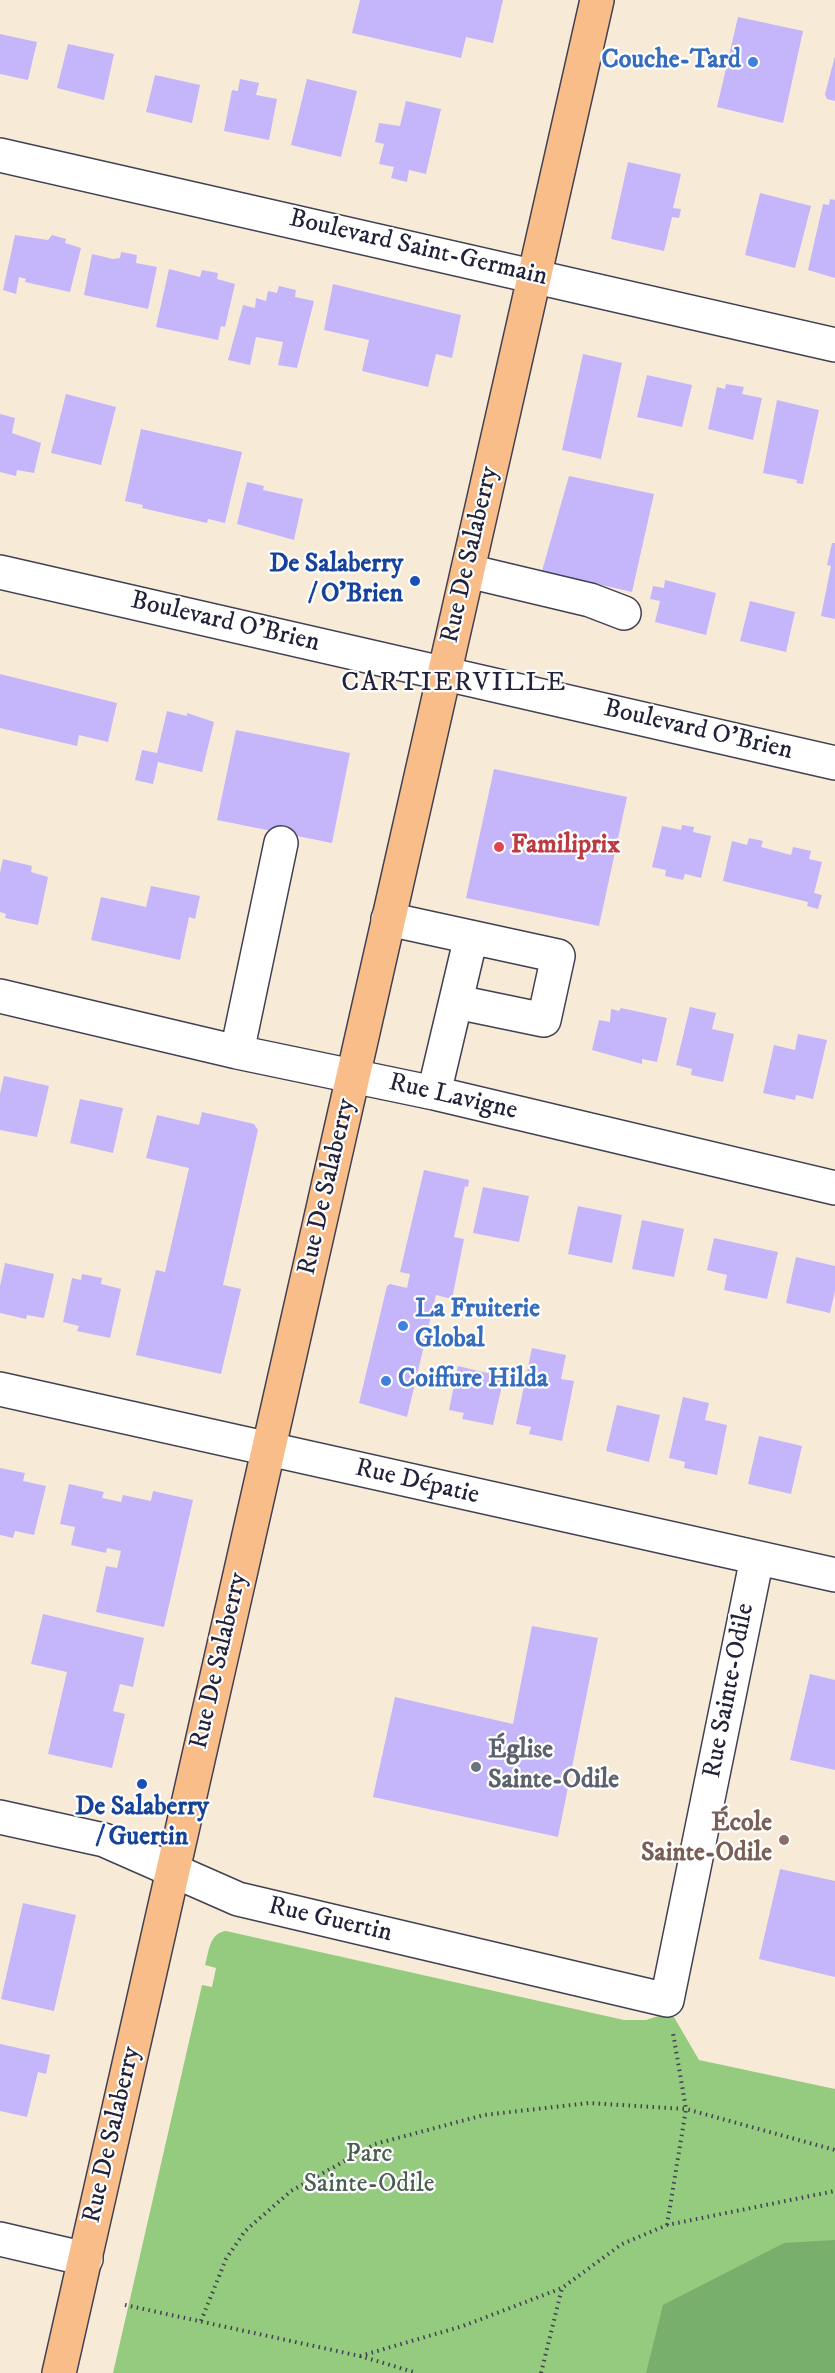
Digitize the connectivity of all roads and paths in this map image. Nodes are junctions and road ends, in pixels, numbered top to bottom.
1 (597, 0) edge
2 (0, 155) edge
3 (536, 275) junction
4 (835, 345) edge
5 (468, 571) junction
6 (0, 572) edge
7 (624, 613) dead end
8 (444, 673) junction
9 (835, 763) edge
10 (281, 843) dead end
11 (388, 919) junction
12 (471, 937) junction
13 (0, 996) edge
14 (456, 1002) junction
15 (237, 1052) junction
16 (352, 1076) junction
17 (434, 1093) junction
18 (835, 1188) edge
19 (0, 1389) edge
20 (269, 1450) junction
21 (757, 1558) junction
22 (835, 1575) edge
23 (0, 1817) edge
24 (172, 1870) junction
25 (668, 2000) junction
26 (687, 2109) junction
27 (835, 2150) edge
28 (835, 2191) edge
29 (667, 2225) junction
30 (0, 2239) edge
31 (86, 2259) junction
32 (562, 2288) junction
33 (125, 2305) dead end
34 (201, 2321) junction
35 (360, 2356) junction
36 (58, 2373) edge
37 (417, 2373) edge
38 (541, 2373) edge

1 - 3 main road, Rue De Salaberry
2 - 3 street, Boulevard Saint-Germain
3 - 4 street, Boulevard Saint-Germain
3 - 5 main road, Rue De Salaberry
5 - 7 street
5 - 8 main road, Rue De Salaberry
6 - 8 street, Boulevard O'Brien
8 - 9 street, Boulevard O'Brien
8 - 11 main road, Rue De Salaberry
10 - 15 street
11 - 12 street
11 - 16 main road, Rue De Salaberry
12 - 14 street
12 - 14 street
13 - 15 street, Rue Lavigne
14 - 17 street
15 - 16 street, Rue Lavigne
16 - 17 street, Rue Lavigne
16 - 20 main road, Rue De Salaberry
17 - 18 street, Rue Lavigne
19 - 20 street, Rue Dépatie
20 - 21 street, Rue Dépatie
20 - 24 main road, Rue De Salaberry
21 - 22 street, Rue Dépatie
21 - 25 street, Rue Sainte-Odile
23 - 24 street, Rue Guertin
24 - 25 street, Rue Guertin
24 - 31 main road, Rue De Salaberry
25 - 26 path
26 - 27 path
26 - 29 path
26 - 34 path
28 - 29 path
29 - 32 path
30 - 31 street
31 - 36 main road, Rue De Salaberry
32 - 35 path
32 - 38 path
33 - 34 path
34 - 35 path
35 - 37 path

